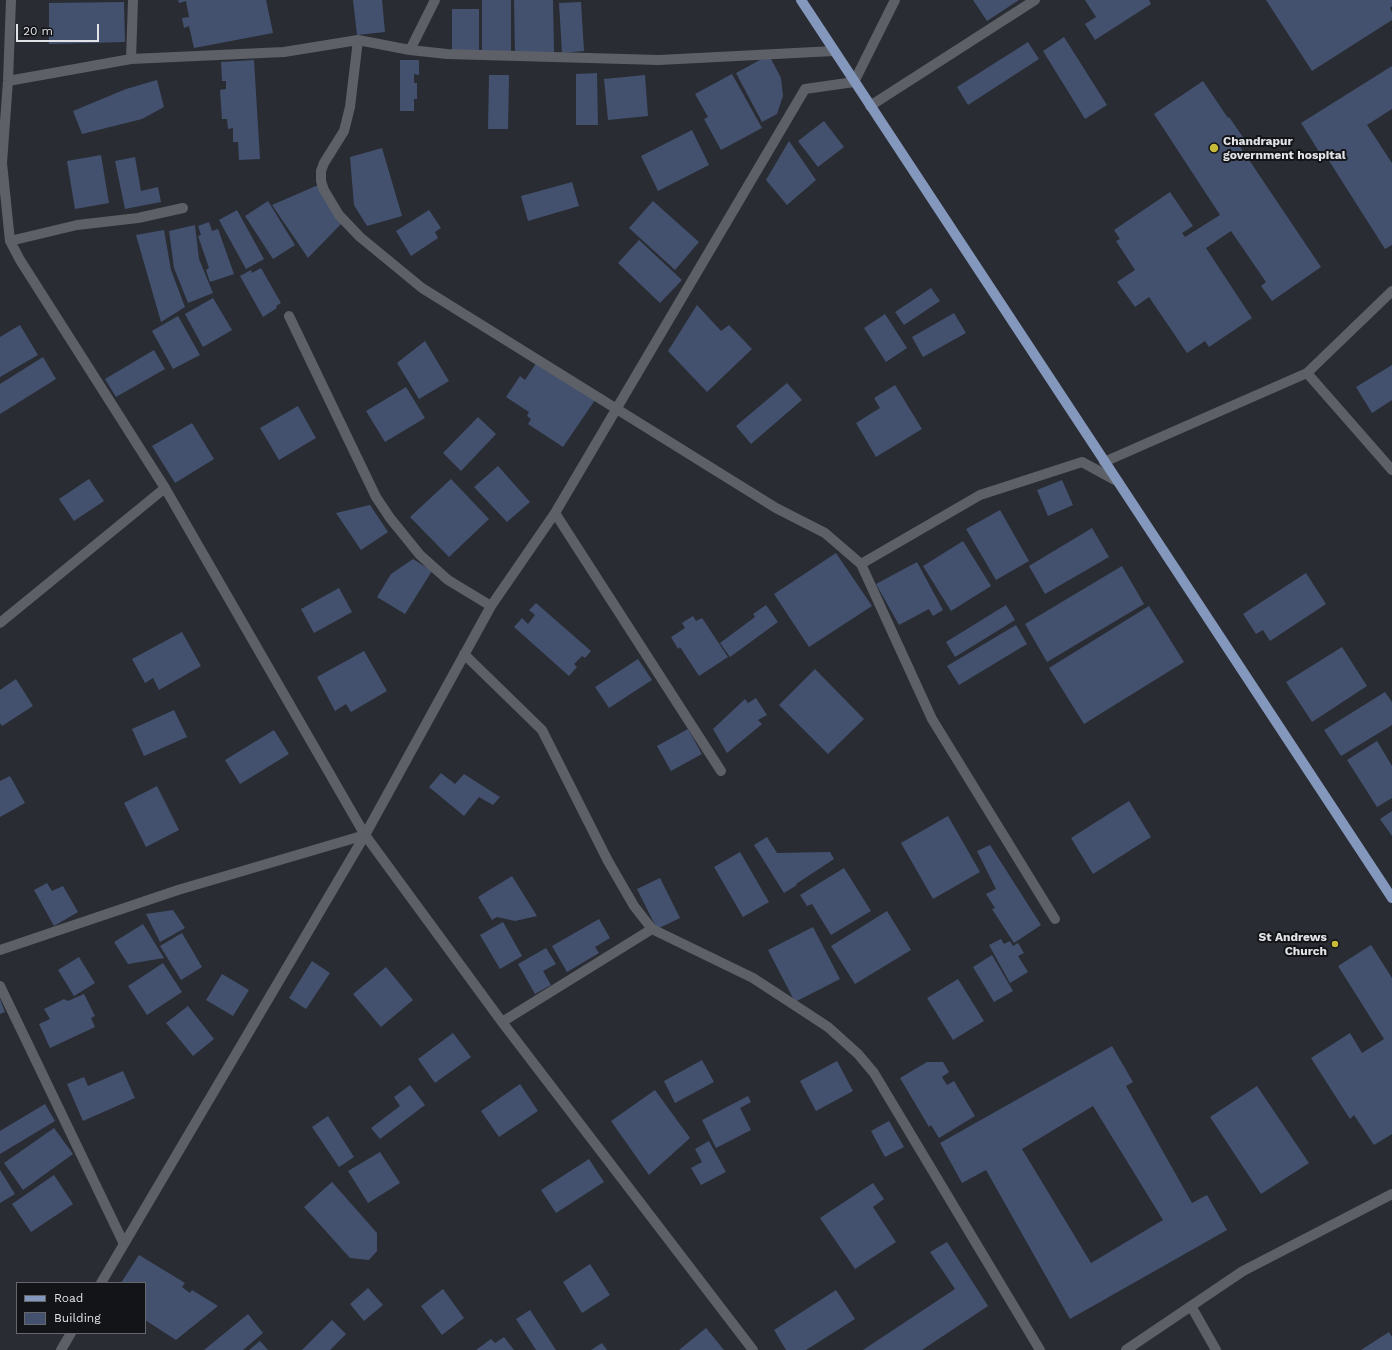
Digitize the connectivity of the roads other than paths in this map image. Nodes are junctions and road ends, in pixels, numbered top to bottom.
1 (11, 0) edge
2 (133, 0) edge
3 (435, 0) edge
4 (801, 0) edge
5 (895, 0) edge
6 (1035, 0) edge
7 (358, 40) junction
8 (410, 50) junction
9 (834, 51) junction
10 (131, 59) junction
11 (8, 81) junction
12 (854, 82) junction
13 (870, 106) junction
14 (183, 208) dead end
15 (10, 241) junction
16 (1392, 291) edge
17 (289, 316) dead end
18 (1307, 374) junction
19 (616, 409) junction
20 (1104, 462) junction
21 (1392, 470) edge
22 (1115, 480) junction
23 (164, 488) junction
24 (555, 513) junction
25 (860, 564) junction
26 (492, 606) junction
27 (0, 623) edge
28 (464, 654) junction
29 (721, 771) dead end
30 (365, 835) junction
31 (1392, 898) edge
32 (1055, 919) dead end
33 (652, 929) junction
34 (0, 950) edge
35 (0, 986) edge
36 (502, 1022) junction
37 (1392, 1194) edge
38 (124, 1244) junction
39 (101, 1282) edge
40 (1191, 1306) junction
41 (70, 1334) edge
42 (61, 1350) edge
43 (753, 1350) edge
44 (1040, 1350) edge
45 (1126, 1350) edge
46 (1216, 1350) edge

1 - 11 street
2 - 10 street
3 - 8 street
4 - 9 main road
5 - 12 street
6 - 13 street
7 - 8 street
7 - 10 street
7 - 19 street
8 - 9 street
9 - 12 main road
10 - 11 street
11 - 15 street
12 - 13 main road
12 - 19 street
13 - 20 main road
14 - 15 street
15 - 23 street
16 - 18 street
17 - 26 street
18 - 20 street
18 - 21 street
19 - 24 street
19 - 25 street
20 - 22 main road
22 - 25 street
22 - 31 main road
23 - 27 street
23 - 30 street
24 - 26 street
24 - 29 street
25 - 32 street
26 - 28 street
28 - 30 street
28 - 33 street
30 - 34 street
30 - 36 street
30 - 38 street
33 - 36 street
33 - 44 street
35 - 38 street
36 - 43 street
37 - 40 street
38 - 39 street
40 - 45 street
40 - 46 street
41 - 42 street

